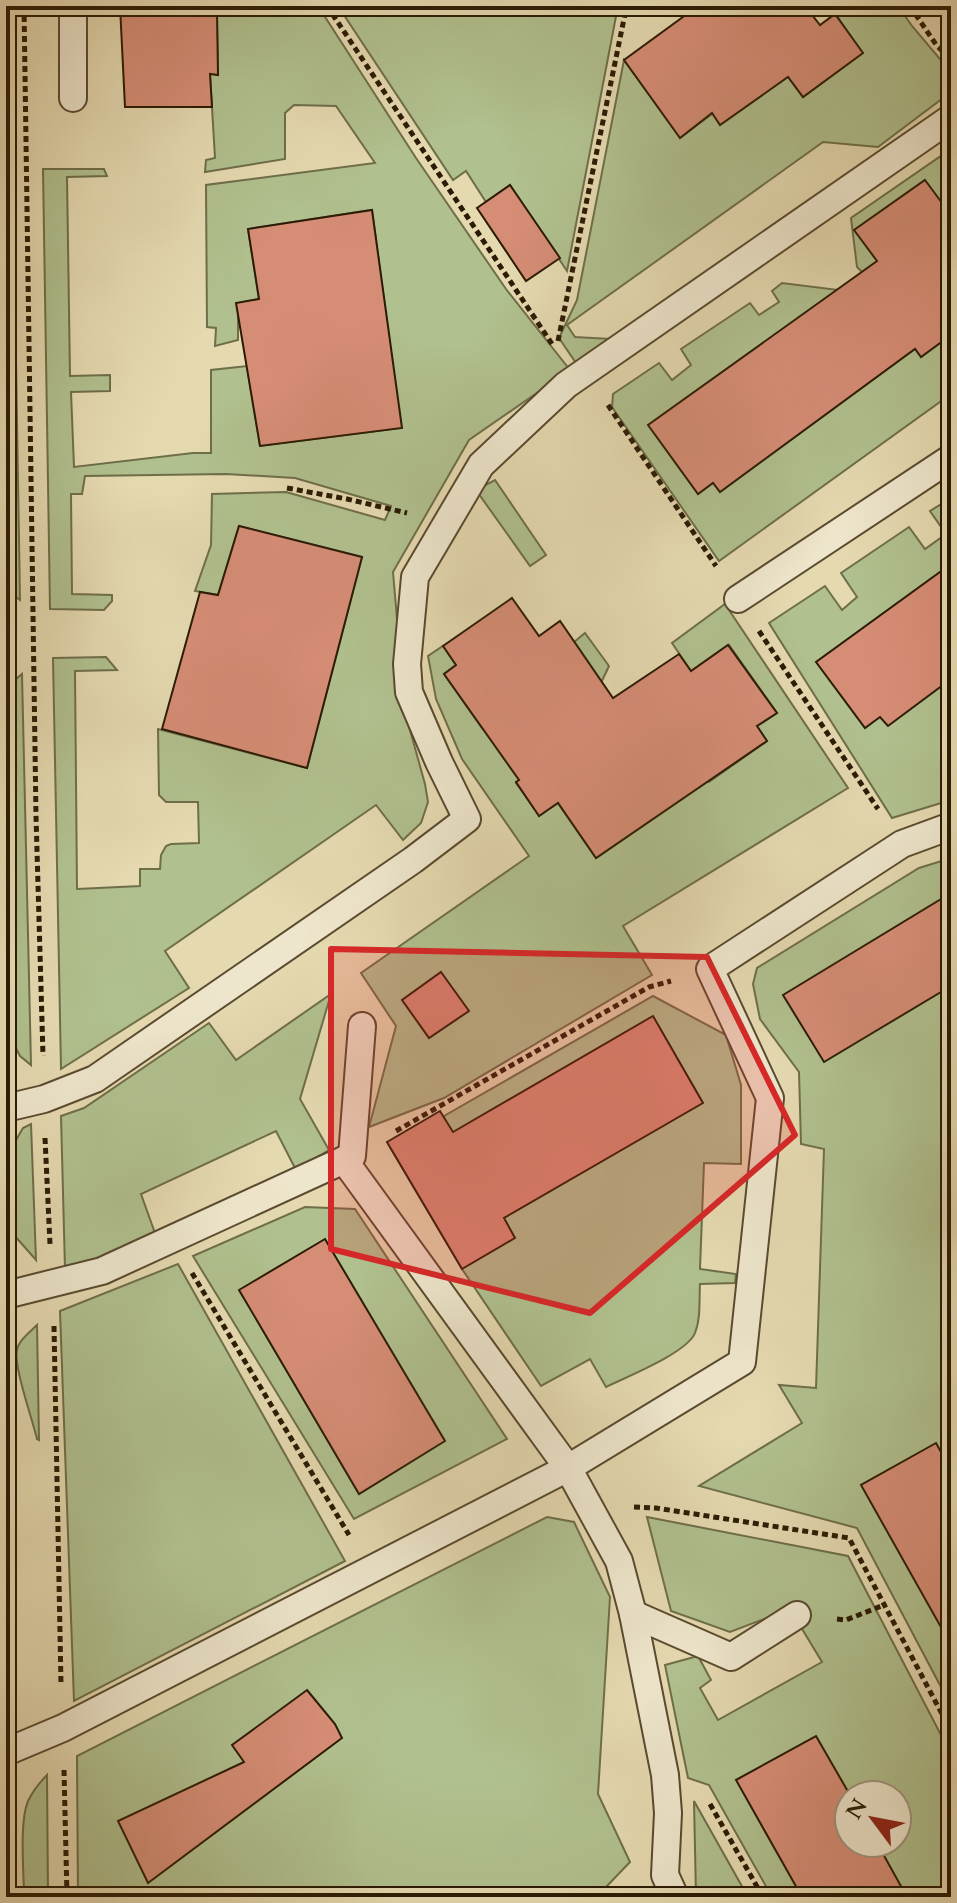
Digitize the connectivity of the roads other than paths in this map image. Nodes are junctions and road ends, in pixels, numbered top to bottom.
1 (73, 6) edge
2 (73, 98) dead end
3 (951, 118) edge
4 (951, 458) edge
5 (738, 599) dead end
6 (951, 826) edge
7 (362, 1026) dead end
8 (6, 1108) edge
9 (348, 1158) junction
10 (6, 1295) edge
11 (568, 1468) junction
12 (633, 1614) junction
13 (797, 1615) dead end
14 (6, 1752) edge
15 (675, 1897) edge

1 - 2 lane
3 - 8 lane
4 - 5 lane
6 - 11 lane
7 - 9 lane
9 - 10 lane
9 - 11 lane
11 - 12 lane
11 - 14 lane
12 - 13 lane
12 - 15 lane

